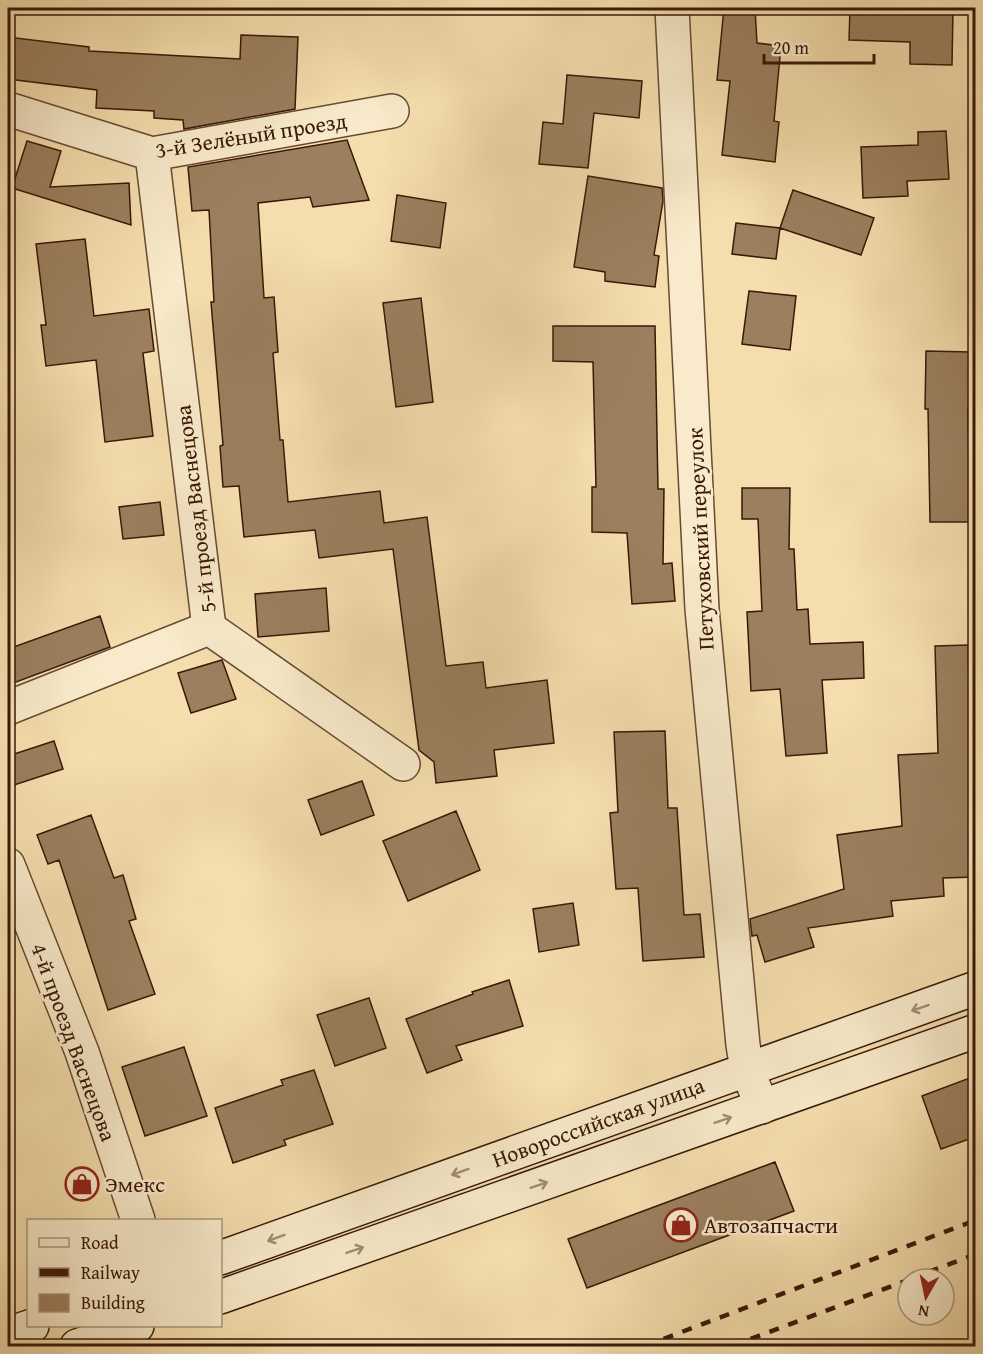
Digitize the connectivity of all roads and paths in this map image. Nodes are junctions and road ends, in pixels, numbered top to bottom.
1 (672, 8) edge
2 (8, 109) edge
3 (392, 111) dead end
4 (152, 154) junction
5 (209, 628) junction
6 (8, 708) edge
7 (403, 764) dead end
8 (8, 865) edge
9 (975, 988) edge
10 (975, 1031) edge
11 (747, 1069) junction
12 (762, 1107) junction
13 (137, 1219) edge
14 (222, 1257) edge
15 (222, 1296) edge
16 (29, 1327) edge
17 (134, 1327) edge
18 (8, 1334) edge
19 (77, 1347) edge

1 - 11 street, Петуховский переулок
2 - 4 street, 3-й Зелёный проезд
3 - 4 street, 3-й Зелёный проезд
4 - 5 street, 5-й проезд Васнецова
5 - 6 street
5 - 7 street, 5-й проезд Васнецова
8 - 13 street, 4-й проезд Васнецова
9 -> 11 street, Новороссийская улица
10 - 12 street, Новороссийская улица
11 - 12 street, Петуховский переулок
11 -> 14 street, Новороссийская улица
15 -> 12 street, Новороссийская улица
16 - 18 street
17 - 19 street

